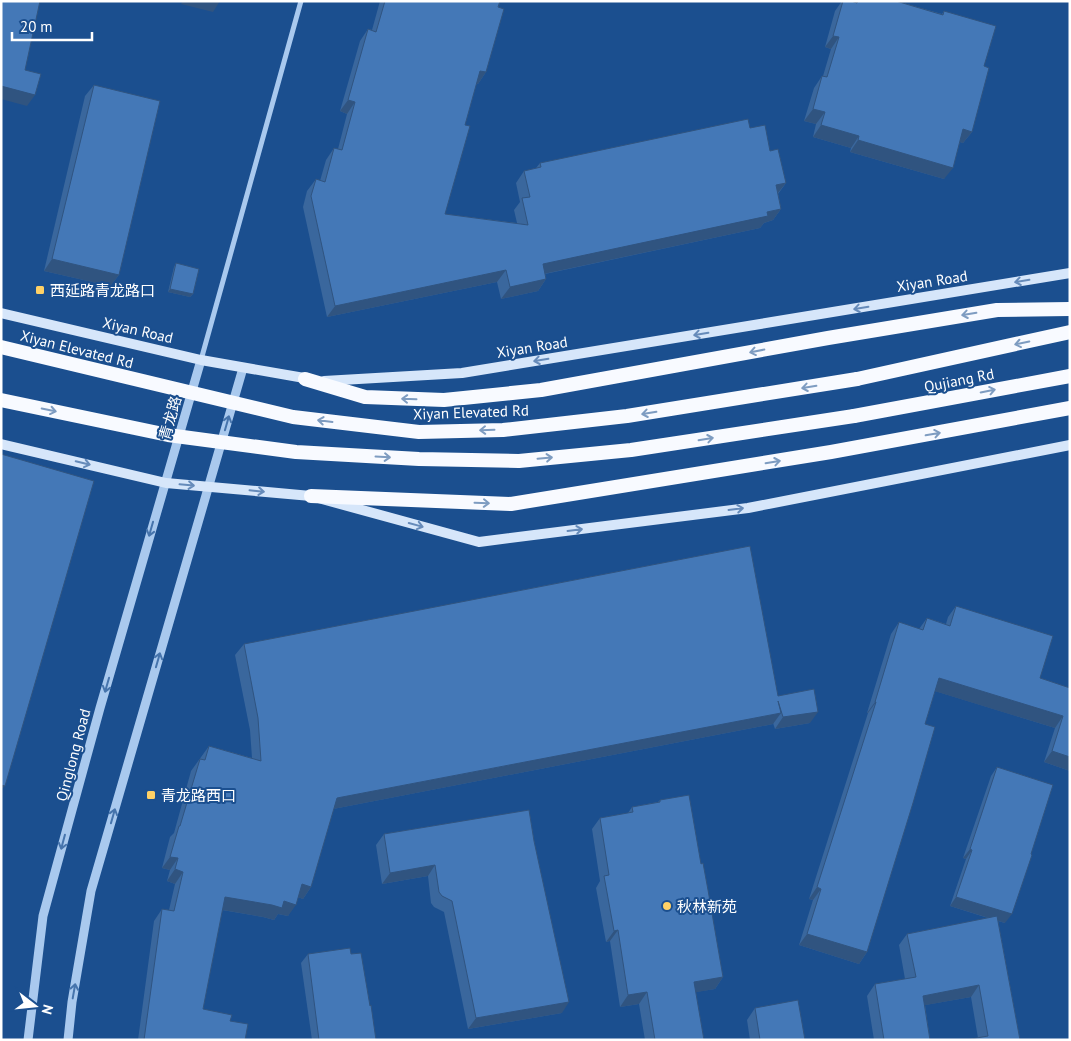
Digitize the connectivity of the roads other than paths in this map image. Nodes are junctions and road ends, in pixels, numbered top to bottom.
1 (301, 1) edge
2 (1070, 273) edge
3 (1070, 309) edge
4 (1, 313) edge
5 (1070, 332) edge
6 (1, 347) edge
7 (201, 360) junction
8 (243, 368) junction
9 (1070, 376) edge
10 (305, 379) junction
11 (857, 379) joint
12 (1, 400) edge
13 (1070, 408) edge
14 (1, 444) edge
15 (1070, 445) edge
16 (166, 483) junction
17 (209, 486) junction
18 (311, 496) junction
19 (28, 1040) edge
20 (68, 1040) edge

1 - 7 street
2 -> 10 main road, Xiyan Road
3 -> 10 highway
4 - 7 main road, Xiyan Road
5 -> 11 highway, Qujiang Rd
11 -> 6 highway, Xiyan Elevated Rd, bridge
7 - 8 main road, Xiyan Road
7 - 16 street, 青龙路
8 - 10 main road, Xiyan Road
17 -> 8 street
12 -> 9 highway, Qujiang Rd, bridge
18 -> 13 highway
14 -> 16 main road
18 -> 15 main road
16 -> 17 main road
16 -> 19 street, Qinglong Road
17 -> 18 main road
20 -> 17 street

